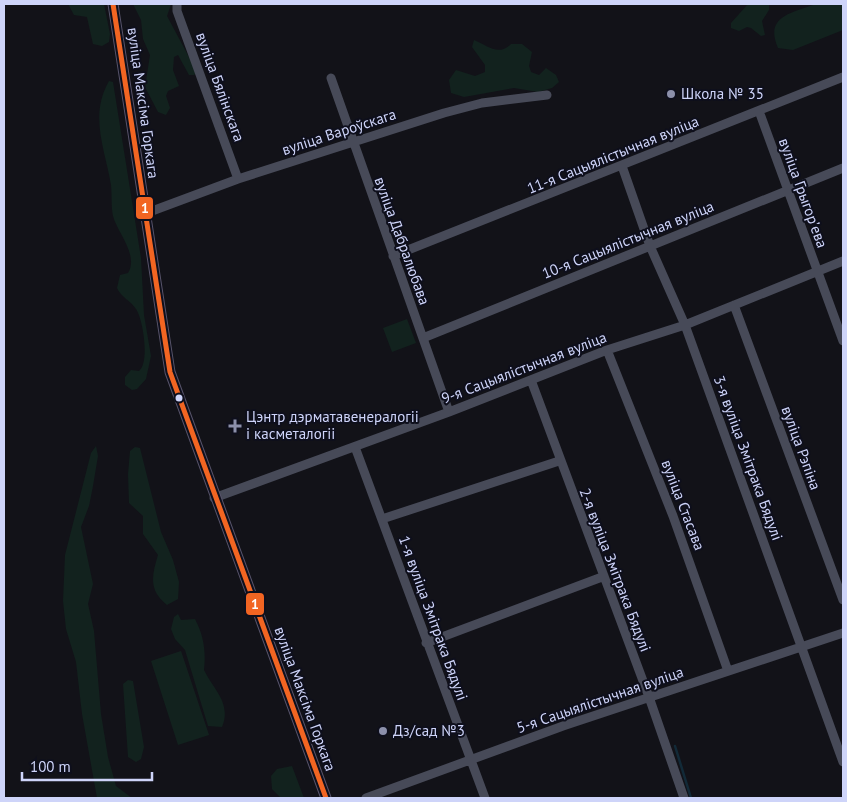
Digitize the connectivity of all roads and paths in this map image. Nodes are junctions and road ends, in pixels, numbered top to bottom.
1 (113, 4) edge
2 (177, 4) edge
3 (843, 77) edge
4 (331, 78) dead end
5 (547, 95) dead end
6 (759, 111) junction
7 (352, 141) junction
8 (622, 166) junction
9 (843, 168) edge
10 (238, 179) junction
11 (788, 190) junction
12 (144, 214) junction
13 (650, 246) junction
14 (393, 256) junction
15 (843, 261) edge
16 (817, 271) junction
17 (734, 305) junction
18 (684, 325) junction
19 (423, 338) junction
20 (843, 340) edge
21 (607, 350) junction
22 (531, 380) junction
23 (449, 412) junction
24 (355, 447) junction
25 (559, 461) junction
26 (214, 498) junction
27 (382, 519) junction
28 (602, 576) junction
29 (843, 600) edge
30 (843, 633) edge
31 (426, 643) junction
32 (802, 647) junction
33 (728, 671) junction
34 (649, 697) junction
35 (471, 761) junction
36 (843, 762) edge
37 (318, 798) edge
38 (326, 798) edge
39 (366, 798) edge
40 (484, 798) edge
41 (684, 798) edge

1 - 12 main road, вуліца Максіма Горкага
2 - 10 street, вуліца Бялінскага
3 - 6 street, 11-я Сацыялістычная вуліца
4 - 7 street, вуліца Дабралюбава
5 - 7 street, вуліца Вароўскага
6 - 8 street, 11-я Сацыялістычная вуліца
6 - 11 street, вуліца Грыгорʼева
7 - 10 street, вуліца Вароўскага
7 - 14 street, вуліца Дабралюбава
8 - 13 street, 3-я вуліца Змітрака Бядулі
8 - 14 street, 11-я Сацыялістычная вуліца
9 - 11 street, 10-я Сацыялістычная вуліца
10 - 12 street, вуліца Вароўскага
11 - 13 street, 10-я Сацыялістычная вуліца
11 - 16 street, вуліца Грыгорʼева
12 - 26 main road, вуліца Максіма Горкага
13 - 18 street, 3-я вуліца Змітрака Бядулі
13 - 19 street, 10-я Сацыялістычная вуліца
14 - 19 street, вуліца Дабралюбава
15 - 16 street, 9-я Сацыялістычная вуліца
16 - 17 street, 9-я Сацыялістычная вуліца
16 - 20 street, вуліца Грыгорʼева
17 - 18 street, 9-я Сацыялістычная вуліца
17 - 29 street, вуліца Рэпіна
18 - 21 street, 9-я Сацыялістычная вуліца
18 - 32 street, 3-я вуліца Змітрака Бядулі
19 - 23 street, вуліца Дабралюбава
21 - 22 street, 9-я Сацыялістычная вуліца
21 - 33 street, вуліца Стасава
22 - 23 street, 9-я Сацыялістычная вуліца
22 - 25 street, 2-я вуліца Змітрака Бядулі
23 - 24 street, 9-я Сацыялістычная вуліца
24 - 26 street, 9-я Сацыялістычная вуліца
24 - 27 street, 1-я вуліца Змітрака Бядулі
25 - 27 street
25 - 28 street, 2-я вуліца Змітрака Бядулі
26 - 37 main road, вуліца Максіма Горкага
26 - 38 main road, вуліца Максіма Горкага
27 - 31 street, 1-я вуліца Змітрака Бядулі
28 - 31 street
28 - 34 street, 2-я вуліца Змітрака Бядулі
30 - 32 street, 5-я Сацыялістычная вуліца
31 - 35 street, 1-я вуліца Змітрака Бядулі
32 - 33 street, 5-я Сацыялістычная вуліца
32 - 36 street, 3-я вуліца Змітрака Бядулі
33 - 34 street, 5-я Сацыялістычная вуліца
34 - 35 street, 5-я Сацыялістычная вуліца
34 - 41 street, 2-я вуліца Змітрака Бядулі
35 - 39 street, 5-я Сацыялістычная вуліца
35 - 40 street, 1-я вуліца Змітрака Бядулі

